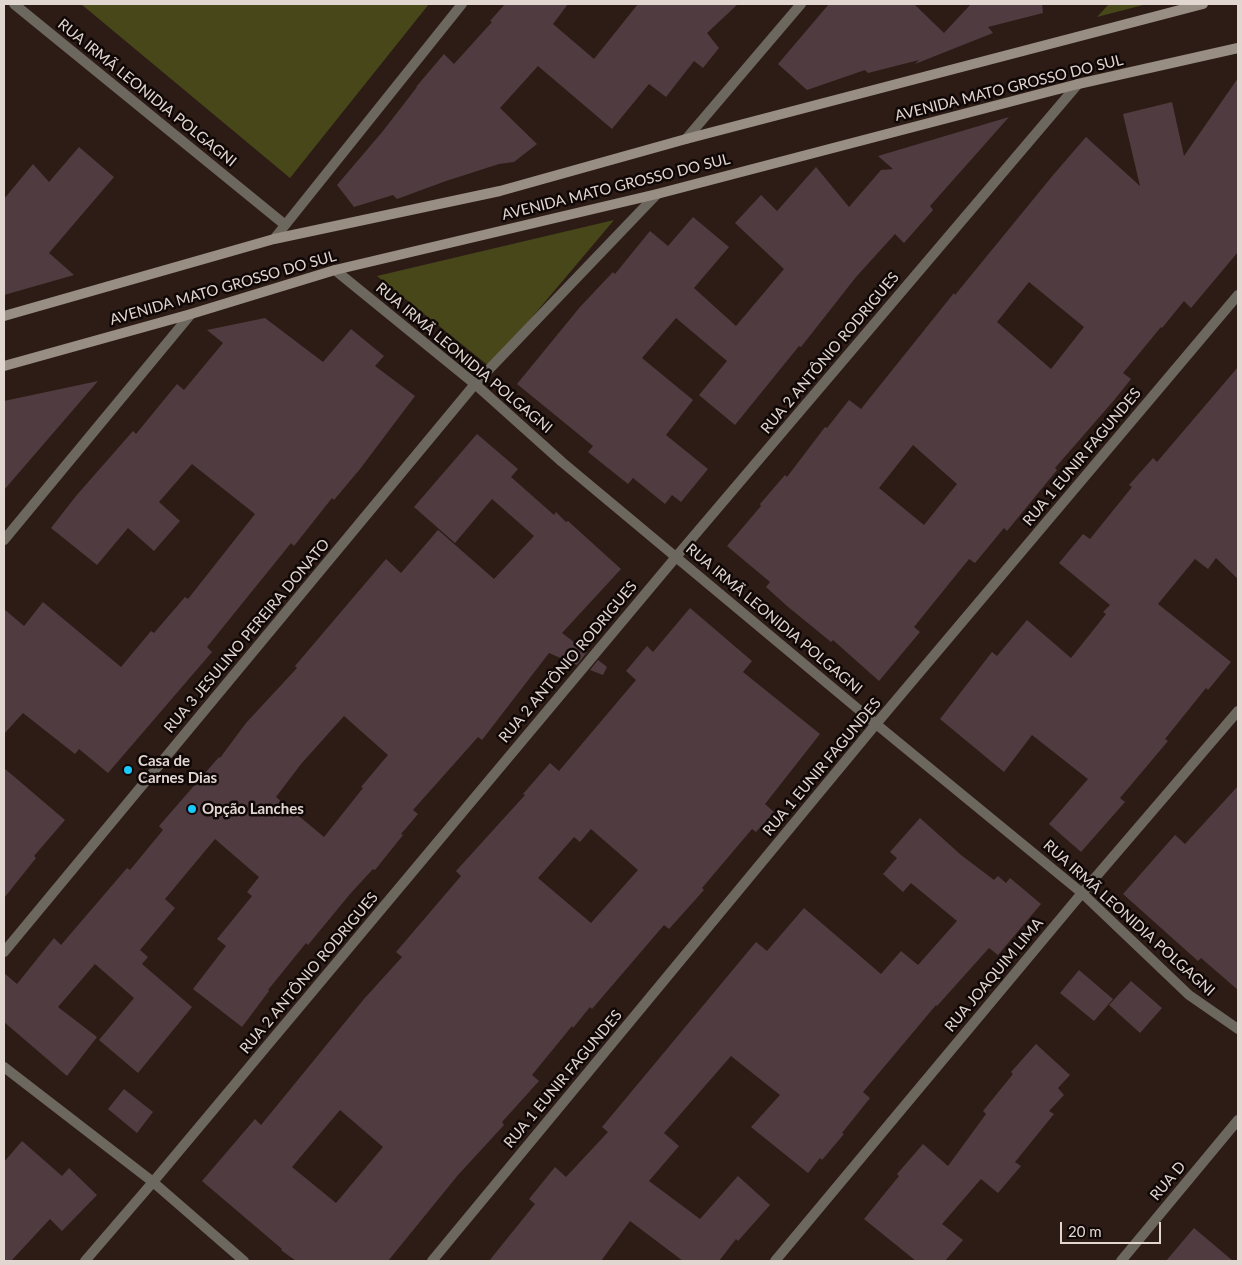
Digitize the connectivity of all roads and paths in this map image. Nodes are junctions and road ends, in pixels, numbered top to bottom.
1 (14, 4) edge
2 (462, 4) edge
3 (801, 4) edge
4 (1203, 4) edge
5 (1238, 48) edge
6 (1078, 84) junction
7 (686, 138) junction
8 (657, 194) junction
9 (284, 224) junction
10 (274, 239) junction
11 (335, 270) junction
12 (1238, 295) edge
13 (191, 314) junction
14 (4, 316) edge
15 (4, 366) edge
16 (476, 384) junction
17 (4, 540) edge
18 (676, 556) junction
19 (1238, 711) edge
20 (876, 724) junction
21 (1082, 893) junction
22 (4, 952) edge
23 (1238, 1029) edge
24 (4, 1067) edge
25 (1238, 1120) edge
26 (153, 1182) junction
27 (85, 1261) edge
28 (244, 1261) edge
29 (432, 1261) edge
30 (775, 1261) edge
31 (1121, 1261) edge

1 - 9 street, RUA IRMÃ LEONIDIA POLGAGNI
2 - 9 street
3 - 7 street
4 - 7 main road, AVENIDA MATO GROSSO DO SUL
5 - 6 main road, AVENIDA MATO GROSSO DO SUL
6 - 8 main road, AVENIDA MATO GROSSO DO SUL
6 - 18 street, RUA 2 ANTÔNIO RODRIGUES
7 - 10 main road, AVENIDA MATO GROSSO DO SUL
8 - 11 main road, AVENIDA MATO GROSSO DO SUL
8 - 16 street, RUA 3 JESULINO PEREIRA DONATO
9 - 10 street
10 - 14 main road, AVENIDA MATO GROSSO DO SUL
11 - 13 main road, AVENIDA MATO GROSSO DO SUL
11 - 16 street, RUA IRMÃ LEONIDIA POLGAGNI
12 - 20 street, RUA 1 EUNIR FAGUNDES
13 - 15 main road, AVENIDA MATO GROSSO DO SUL
13 - 17 street
16 - 18 street, RUA IRMÃ LEONIDIA POLGAGNI
16 - 22 street, RUA 3 JESULINO PEREIRA DONATO
18 - 20 street, RUA IRMÃ LEONIDIA POLGAGNI
18 - 26 street, RUA 2 ANTÔNIO RODRIGUES
19 - 21 street, RUA JOAQUIM LIMA
20 - 21 street, RUA IRMÃ LEONIDIA POLGAGNI
20 - 29 street, RUA 1 EUNIR FAGUNDES
21 - 23 street, RUA IRMÃ LEONIDIA POLGAGNI
21 - 30 street, RUA JOAQUIM LIMA
24 - 26 street
25 - 31 street, RUA D
26 - 27 street, RUA 2 ANTÔNIO RODRIGUES
26 - 28 street

